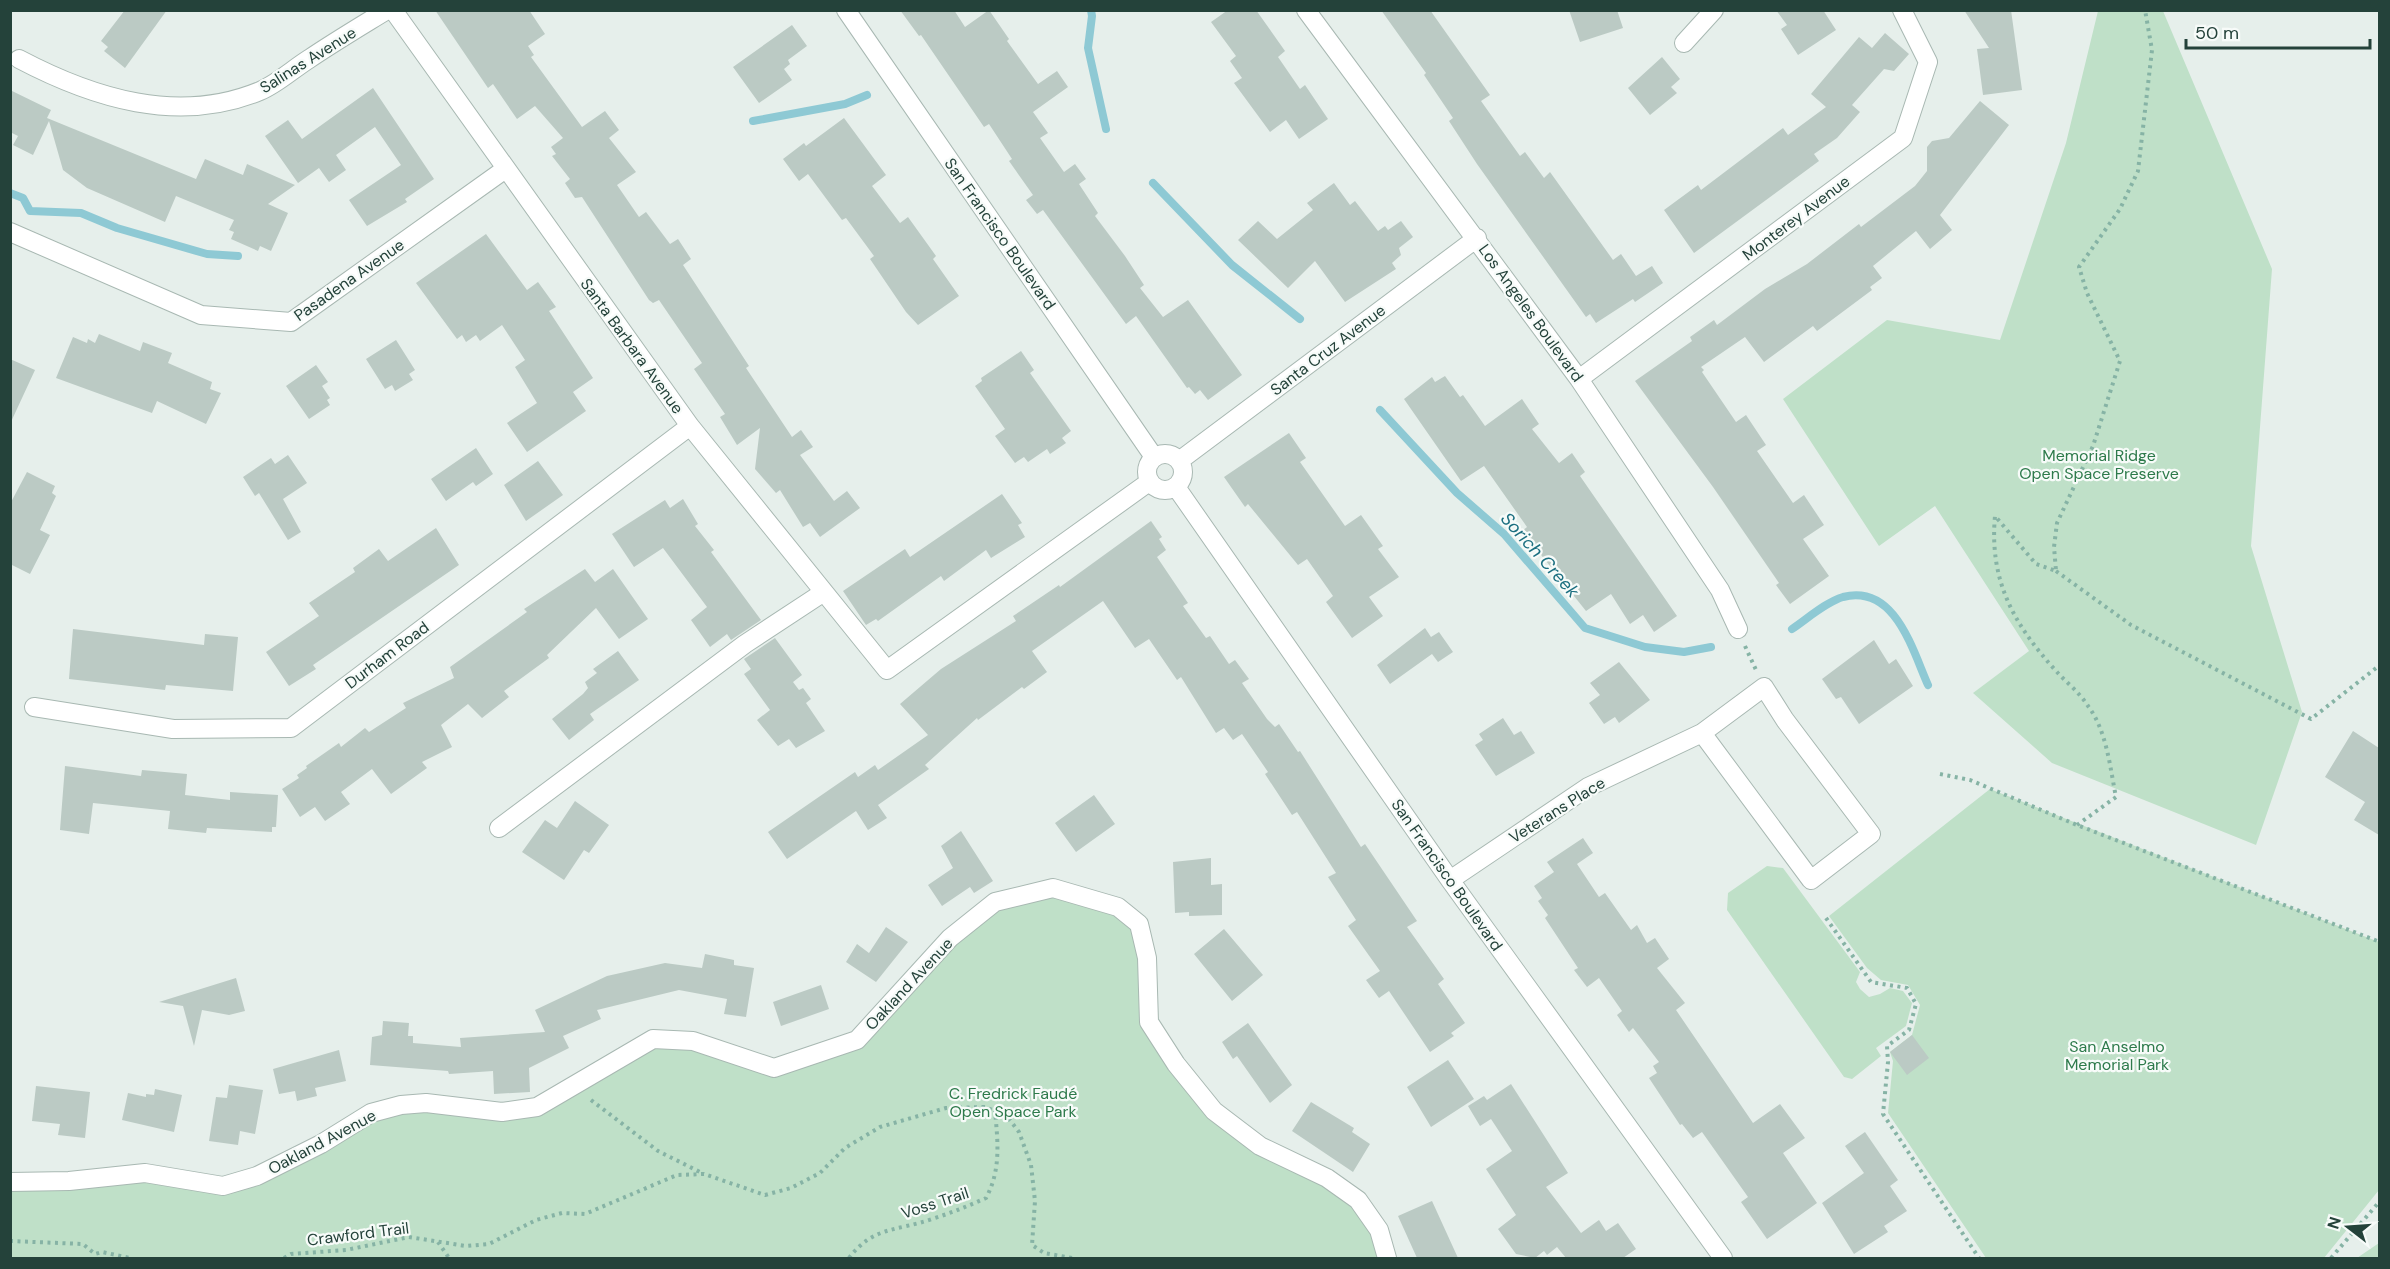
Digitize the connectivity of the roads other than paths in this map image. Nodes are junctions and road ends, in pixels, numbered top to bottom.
1 (387, 10) edge
2 (393, 10) edge
3 (846, 10) edge
4 (1306, 10) edge
5 (1714, 10) edge
6 (1902, 10) edge
7 (1684, 43) dead end
8 (19, 59) dead end
9 (504, 170) junction
10 (10, 232) edge
11 (1477, 238) junction
12 (1579, 380) junction
13 (690, 426) junction
14 (1154, 457) junction
15 (1179, 461) junction
16 (1149, 482) junction
17 (1176, 487) junction
18 (824, 592) junction
19 (1738, 629) road end
20 (34, 707) dead end
21 (1702, 734) junction
22 (499, 828) dead end
23 (1450, 880) junction
24 (10, 1182) edge
25 (1387, 1258) edge
26 (1723, 1258) edge

1 - 8 street, Salinas Avenue
2 - 9 street, Santa Barbara Avenue
3 - 14 street, San Francisco Boulevard
4 - 11 street, Los Angeles Boulevard
5 - 7 street
6 - 12 street, Monterey Avenue
9 - 10 street, Pasadena Avenue
9 - 13 street, Santa Barbara Avenue
11 - 12 street, Los Angeles Boulevard
11 - 15 street, Santa Cruz Avenue
12 - 19 street, Los Angeles Boulevard
13 - 18 street, Santa Barbara Avenue
13 - 20 street, Durham Road
14 - 15 street
14 - 16 street
15 - 17 street
16 - 17 street
16 - 18 street, Santa Barbara Avenue
17 - 23 street, San Francisco Boulevard
18 - 22 street
21 - 21 street, Veterans Place
21 - 23 street, Veterans Place
23 - 26 street, San Francisco Boulevard
24 - 25 street, Oakland Avenue

